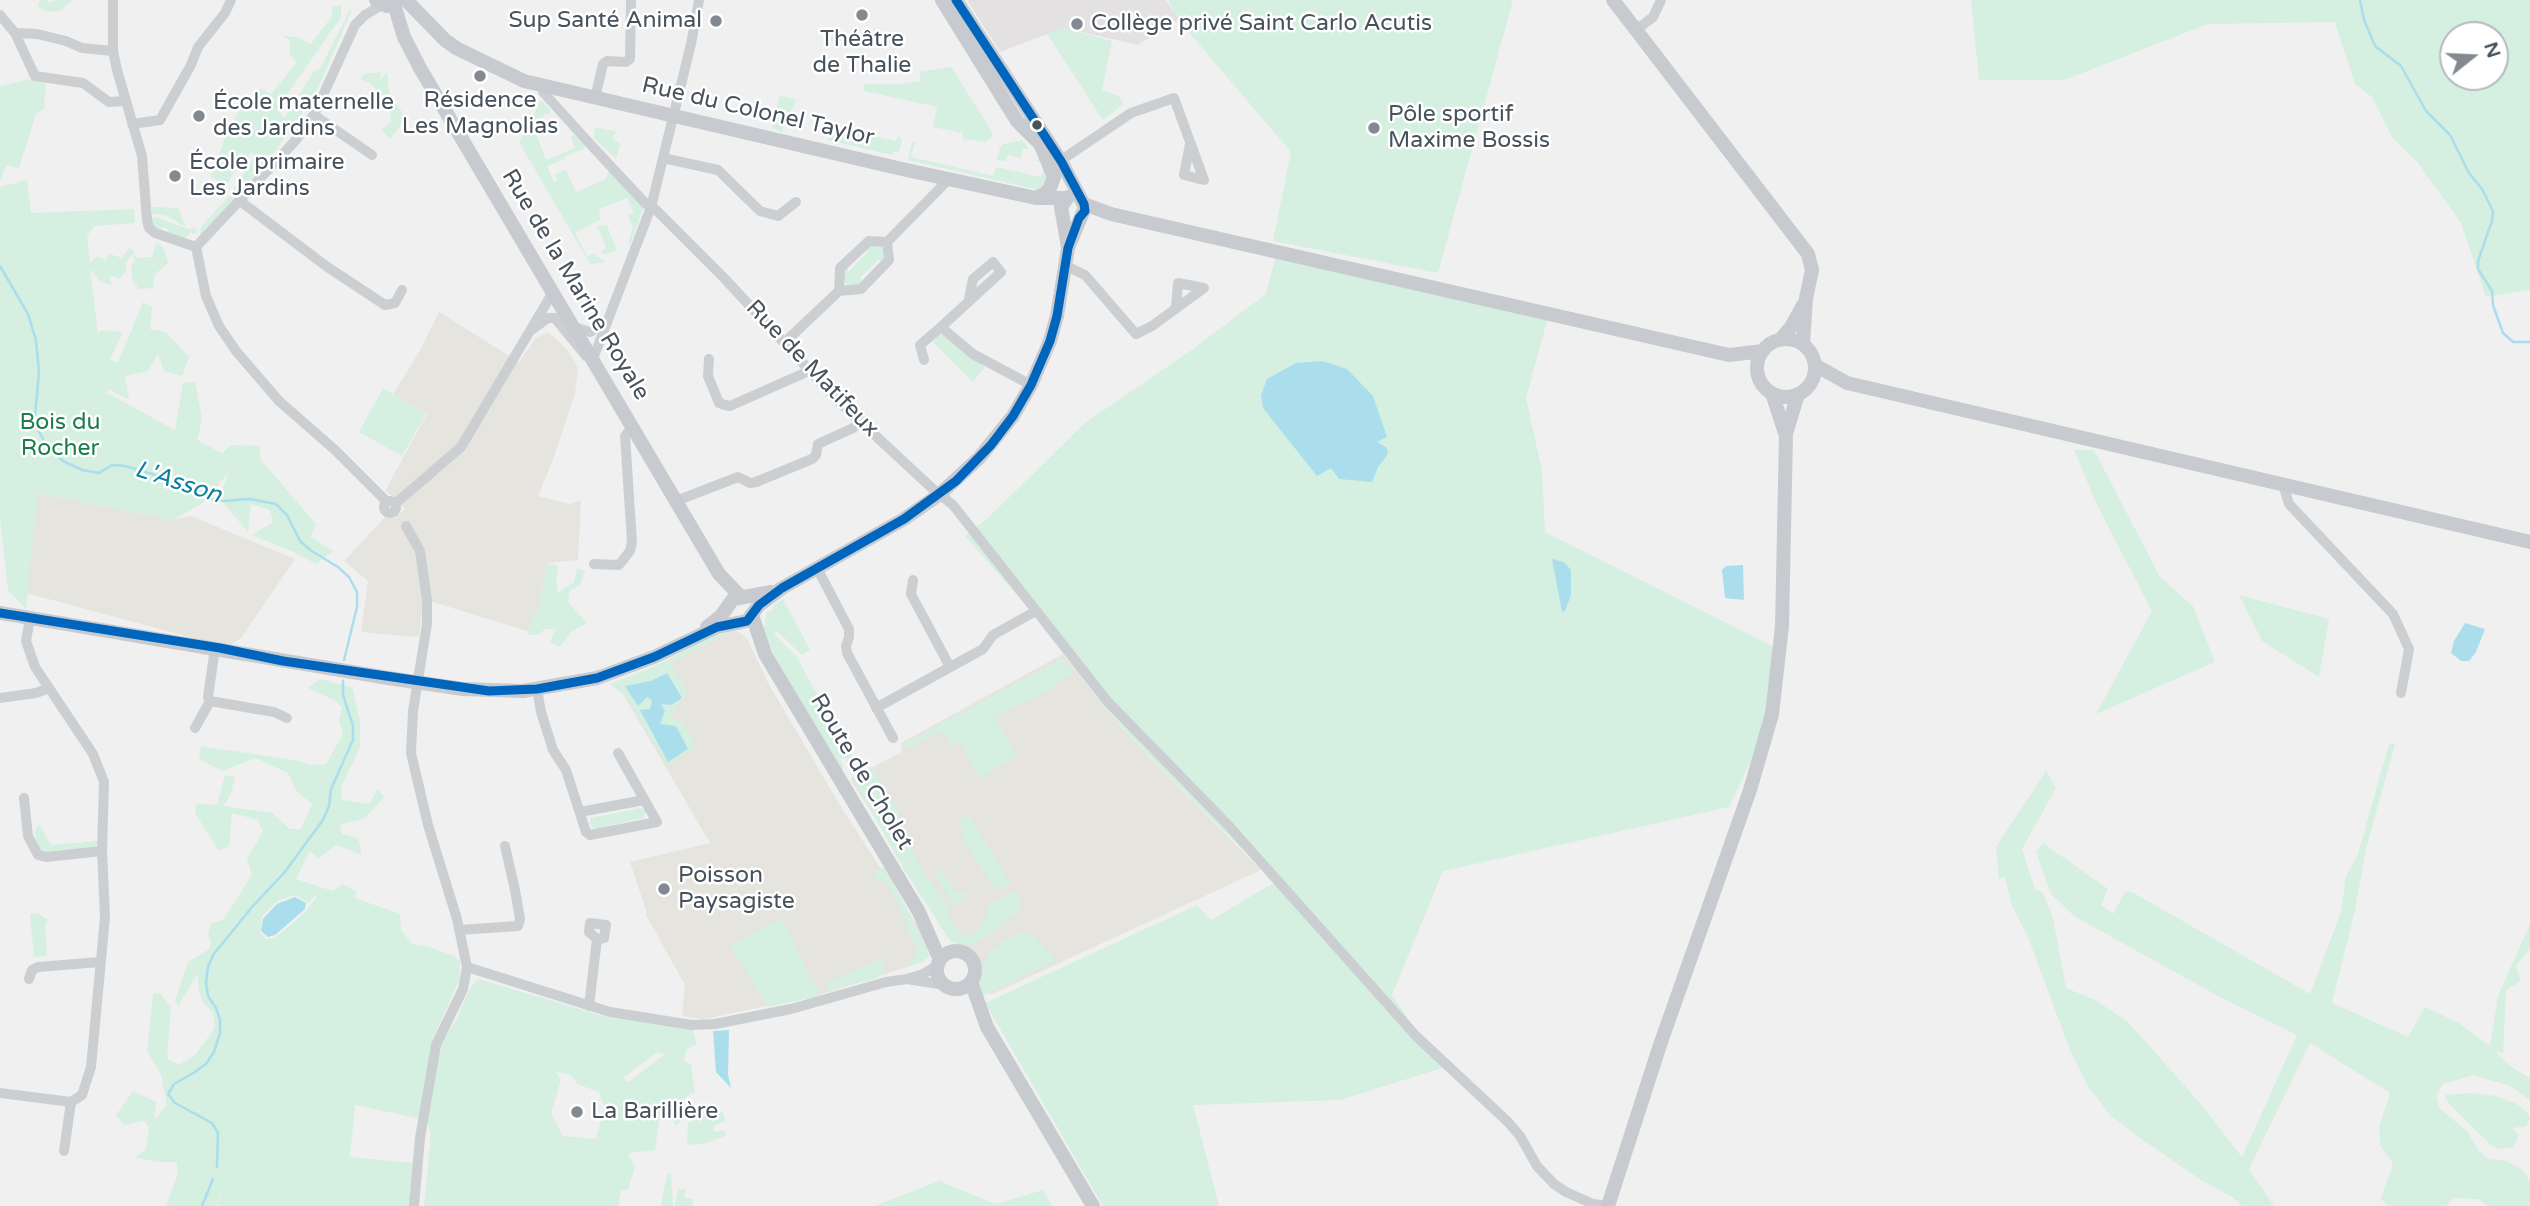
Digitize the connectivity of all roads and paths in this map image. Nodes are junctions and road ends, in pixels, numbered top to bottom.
1 (113, 0) edge
2 (231, 0) edge
3 (631, 0) edge
4 (699, 0) edge
5 (942, 0) edge
6 (956, 0) edge
7 (1613, 0) edge
8 (1661, 0) edge
9 (392, 4) edge
10 (0, 15) edge
11 (1636, 30) junction
12 (15, 33) junction
13 (113, 51) junction
14 (543, 86) junction
15 (595, 98) junction
16 (125, 101) junction
17 (314, 115) junction
18 (674, 116) junction
19 (132, 124) junction
20 (1038, 140) junction
21 (1190, 144) dead end
22 (372, 155) dead end
23 (663, 158) junction
24 (1058, 162) junction
25 (950, 178) junction
26 (1039, 198) junction
27 (240, 201) junction
28 (796, 202) dead end
29 (1076, 205) junction
30 (651, 207) junction
31 (1063, 214) junction
32 (887, 242) junction
33 (195, 247) junction
34 (1068, 248) junction
35 (1066, 266) junction
36 (402, 290) dead end
37 (839, 291) junction
38 (1807, 298) junction
39 (556, 299) junction
40 (969, 299) dead end
41 (1176, 308) dead end
42 (607, 322) junction
43 (573, 327) junction
44 (941, 327) junction
45 (528, 333) junction
46 (1780, 340) junction
47 (785, 343) junction
48 (1803, 344) junction
49 (1763, 351) junction
50 (1729, 355) junction
51 (709, 359) dead end
52 (924, 360) dead end
53 (595, 363) junction
54 (1815, 365) junction
55 (810, 371) junction
56 (1759, 376) junction
57 (1847, 383) junction
58 (1031, 385) junction
59 (1803, 391) junction
60 (1772, 393) junction
61 (862, 421) junction
62 (633, 426) junction
63 (1786, 434) junction
64 (2283, 485) junction
65 (940, 494) junction
66 (676, 502) junction
67 (396, 512) junction
68 (2530, 542) edge
69 (594, 564) dead end
70 (817, 568) junction
71 (719, 574) junction
72 (913, 580) dead end
73 (728, 606) junction
74 (745, 611) junction
75 (1036, 611) junction
76 (0, 613) edge
77 (30, 618) junction
78 (699, 634) junction
79 (215, 648) junction
80 (950, 667) junction
81 (50, 689) junction
82 (537, 689) junction
83 (2401, 693) dead end
84 (0, 698) edge
85 (210, 701) junction
86 (876, 708) junction
87 (287, 718) dead end
88 (195, 727) dead end
89 (893, 738) dead end
90 (618, 753) dead end
91 (24, 799) dead end
92 (644, 800) junction
93 (580, 812) junction
94 (505, 846) dead end
95 (102, 851) junction
96 (919, 912) junction
97 (459, 930) junction
98 (597, 939) dead end
99 (954, 951) junction
100 (100, 962) junction
101 (939, 963) junction
102 (467, 967) junction
103 (29, 979) dead end
104 (907, 979) junction
105 (971, 982) junction
106 (950, 987) junction
107 (589, 1006) junction
108 (987, 1027) junction
109 (0, 1093) edge
110 (71, 1102) junction
111 (64, 1151) dead end
112 (414, 1206) edge
113 (1093, 1206) edge
114 (1605, 1206) edge

1 - 13 street
2 - 19 street
3 - 15 street
4 - 18 street
5 - 20 main road
6 - 24 main road
7 - 11 main road
8 - 11 street
9 - 14 main road, Rue du Colonel Taylor
9 - 17 street
9 - 39 main road, Rue de la Marine Royale
10 - 12 street
11 - 38 main road
12 - 13 street
12 - 16 street
13 - 16 street
14 - 15 main road, Rue du Colonel Taylor
14 - 30 street, Rue de Matifeux
15 - 18 main road, Rue du Colonel Taylor
16 - 19 street
17 - 22 street
17 - 27 street
18 - 23 street
18 - 25 main road, Rue du Colonel Taylor
19 - 33 street
20 - 24 main road
20 - 26 main road
21 - 24 street
23 - 28 street
23 - 30 street
24 - 29 main road
25 - 26 main road, Rue du Colonel Taylor
25 - 32 street
26 - 29 main road, Rue du Colonel Taylor
26 - 31 main road, Rue du Colonel Taylor
27 - 33 street
27 - 36 street
29 - 31 main road
29 - 34 main road
29 - 50 main road, Rue du Colonel Taylor
30 - 42 street
30 - 47 street, Rue de Matifeux
31 - 34 main road
32 - 37 street
32 - 37 street
33 - 67 street
34 - 35 main road
35 - 41 street
35 - 58 main road
37 - 47 street
38 - 46 main road
38 - 48 main road
39 - 43 main road, Rue de la Marine Royale
39 - 45 street
40 - 44 street
42 - 43 street
42 - 53 street
43 - 53 main road, Rue de la Marine Royale
44 - 52 street
44 - 58 street
45 - 53 street
45 - 67 street
46 - 48 main road
46 - 49 main road
47 - 55 street, Rue de Matifeux
48 - 54 main road
49 - 50 main road
49 - 56 main road
50 - 56 main road
51 - 55 street
53 - 62 main road, Rue de la Marine Royale
54 - 57 main road
54 - 59 main road
55 - 61 street, Rue de Matifeux
56 - 60 main road
57 - 59 main road
57 - 64 main road
58 - 65 main road
59 - 60 main road
59 - 63 main road
60 - 63 main road
61 - 65 street, Rue de Matifeux
61 - 66 street
62 - 66 main road, Rue de la Marine Royale
62 - 69 street
63 - 114 main road
64 - 68 main road
64 - 83 street
65 - 70 main road
65 - 75 street, Rue de Matifeux
66 - 71 main road, Rue de la Marine Royale
67 - 97 street
70 - 74 main road
70 - 86 street
71 - 73 main road, Rue de la Marine Royale
71 - 74 main road, Rue de la Marine Royale
72 - 80 street
73 - 74 main road
73 - 78 main road
74 - 78 main road
74 - 96 main road, Route de Cholet
75 - 80 street
75 - 114 street, Rue de Matifeux
76 - 77 main road
77 - 79 main road
77 - 81 street
78 - 82 main road
79 - 82 main road, bridge
79 - 85 street
80 - 86 street
81 - 84 street
81 - 95 street
82 - 93 street
85 - 87 street
85 - 88 street
86 - 89 street
90 - 92 street
91 - 95 street
92 - 93 street
92 - 93 street
94 - 97 street
95 - 100 street
96 - 99 main road, Route de Cholet
96 - 101 main road, Route de Cholet
97 - 102 street
98 - 107 street
99 - 101 main road
99 - 105 main road
100 - 103 street
100 - 110 street
101 - 104 street
101 - 106 main road
102 - 107 street
102 - 112 street
104 - 106 street
104 - 107 street
105 - 106 main road
105 - 108 main road
106 - 108 main road
108 - 113 main road
109 - 110 street
110 - 111 street

